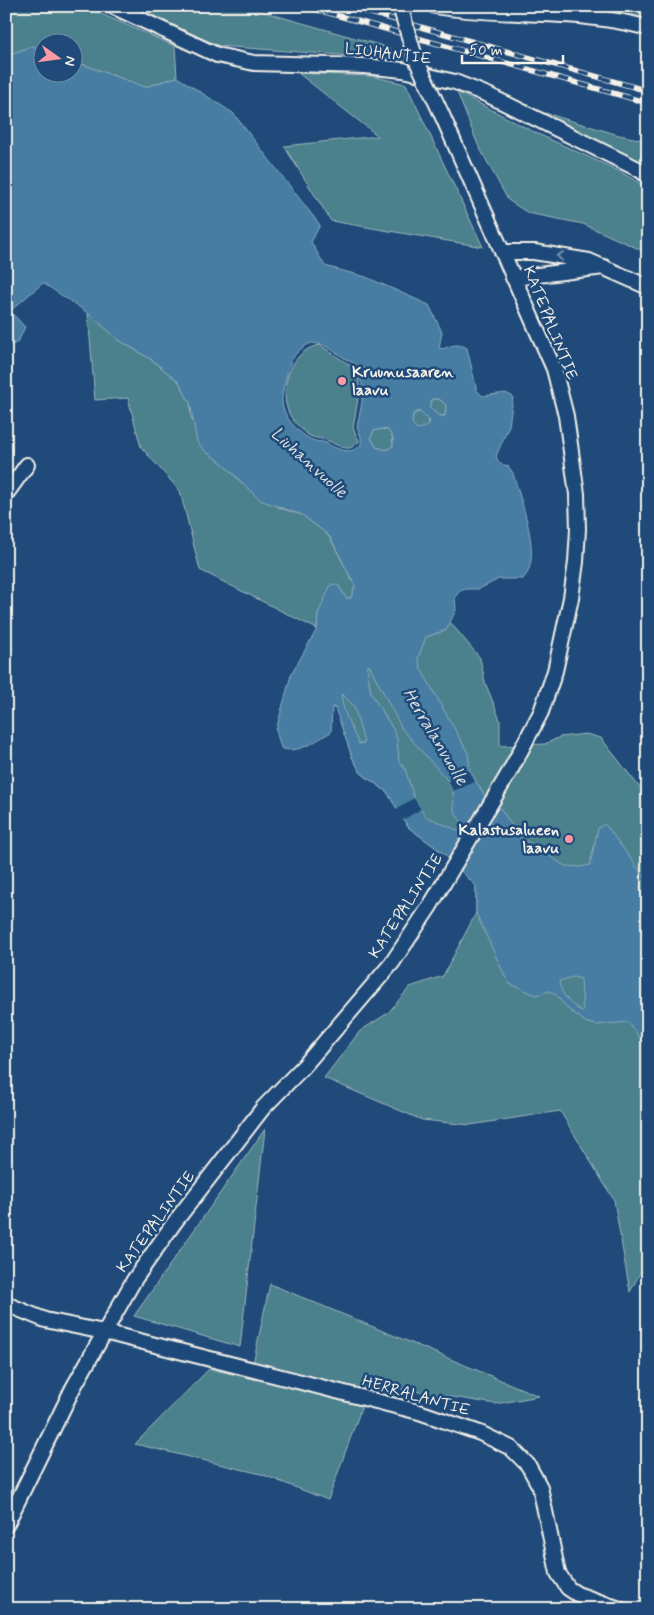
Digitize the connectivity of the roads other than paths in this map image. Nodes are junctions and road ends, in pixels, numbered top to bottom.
1 (112, 6) edge
2 (400, 6) edge
3 (435, 6) edge
4 (648, 28) edge
5 (648, 176) edge
6 (502, 252) junction
7 (607, 267) junction
8 (513, 278) junction
9 (648, 287) edge
10 (27, 465) dead end
11 (6, 494) edge
12 (6, 1304) edge
13 (104, 1332) junction
14 (6, 1525) edge
15 (620, 1609) edge

1 - 5 street, LIUHANTIE
2 - 6 street, KATEPALINTIE, bridge
3 - 4 street
7 -> 6 street
6 - 8 street, KATEPALINTIE
7 - 8 street
7 - 9 street
8 - 13 street, KATEPALINTIE
10 - 11 street
12 - 13 street, HERRALANTIE
13 - 14 street, KATEPALINTIE
13 - 15 street, HERRALANTIE

